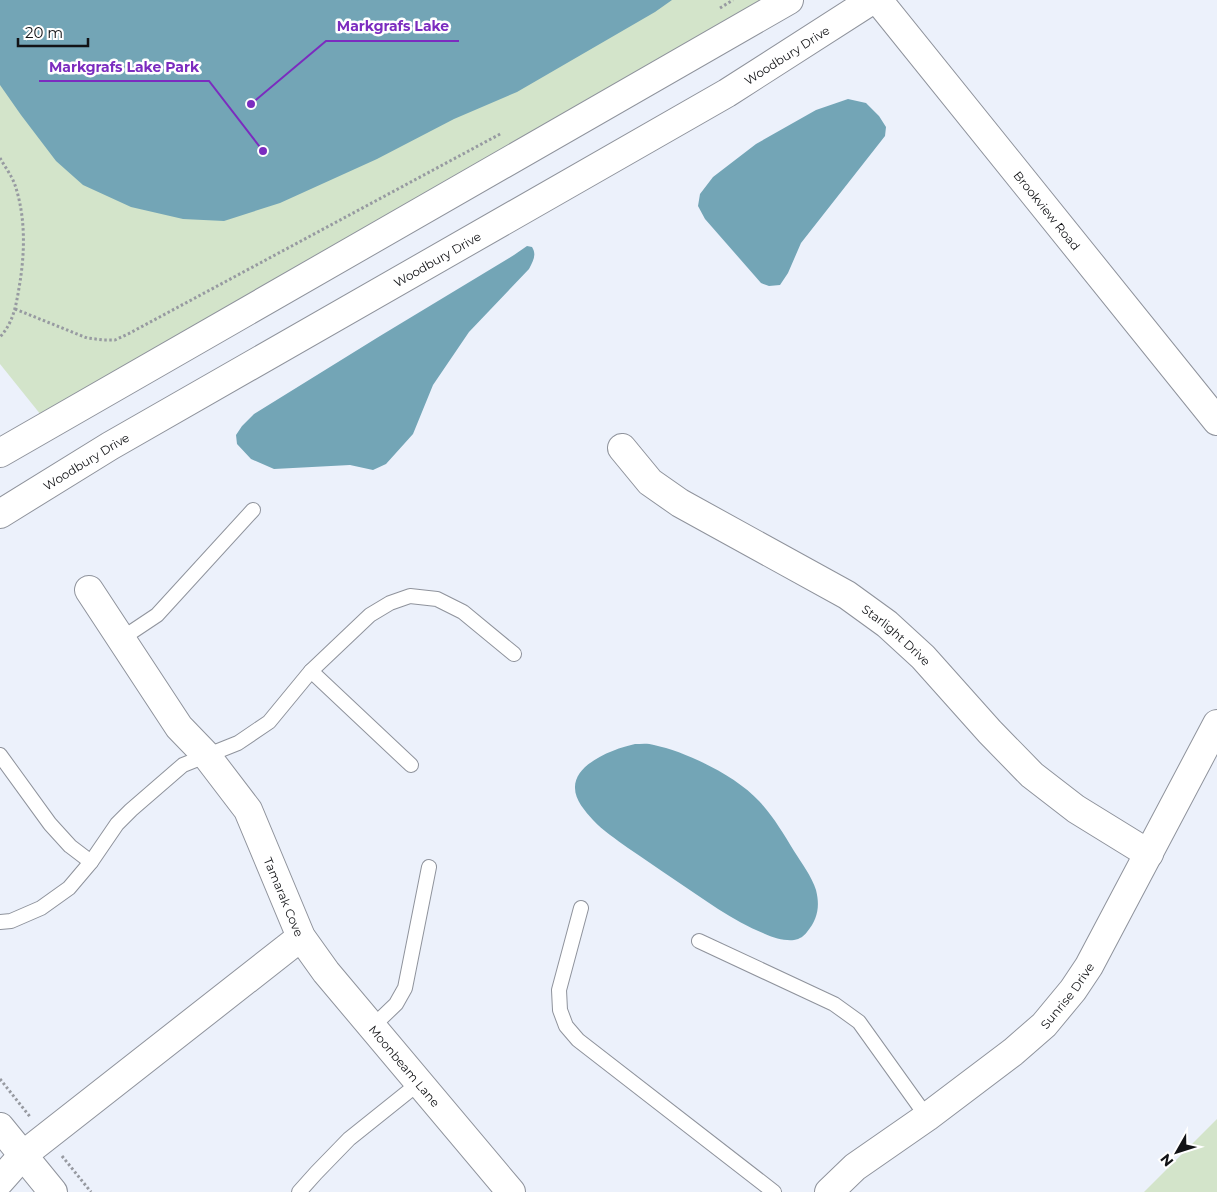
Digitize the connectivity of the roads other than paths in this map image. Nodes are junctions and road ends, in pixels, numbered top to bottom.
1 (789, 0) edge
2 (872, 0) edge
3 (878, 0) edge
4 (1217, 421) edge
5 (622, 448) dead end
6 (0, 453) edge
7 (253, 510) dead end
8 (0, 514) edge
9 (89, 590) dead end
10 (121, 639) junction
11 (514, 654) dead end
12 (310, 671) junction
13 (1217, 724) edge
14 (0, 755) edge
15 (206, 755) junction
16 (411, 765) dead end
17 (1149, 854) junction
18 (91, 862) junction
19 (428, 867) dead end
20 (581, 908) dead end
21 (0, 922) edge
22 (301, 937) junction
23 (699, 941) dead end
24 (372, 1027) junction
25 (418, 1083) junction
26 (927, 1117) junction
27 (0, 1127) edge
28 (12, 1158) edge
29 (0, 1181) edge
30 (53, 1192) edge
31 (299, 1192) edge
32 (511, 1192) edge
33 (774, 1192) edge
34 (829, 1192) edge

1 - 6 street
2 - 8 street, Woodbury Drive
3 - 4 street, Brookview Road
5 - 17 street, Starlight Drive
7 - 10 lane
9 - 10 street, Tamarak Cove
10 - 15 street, Tamarak Cove
11 - 12 lane
12 - 15 lane
12 - 16 lane
13 - 17 street, Sunrise Drive
14 - 18 lane
15 - 18 lane
15 - 22 street, Tamarak Cove
17 - 26 street, Sunrise Drive
18 - 21 lane
19 - 24 lane
20 - 33 lane
22 - 24 street, Moonbeam Lane
22 - 28 street, Tamarak Cove
23 - 26 lane
24 - 25 street, Moonbeam Lane
25 - 31 lane
25 - 32 street, Moonbeam Lane
26 - 34 street, Sunrise Drive
27 - 28 street
28 - 29 street, Tamarak Cove
28 - 30 street

